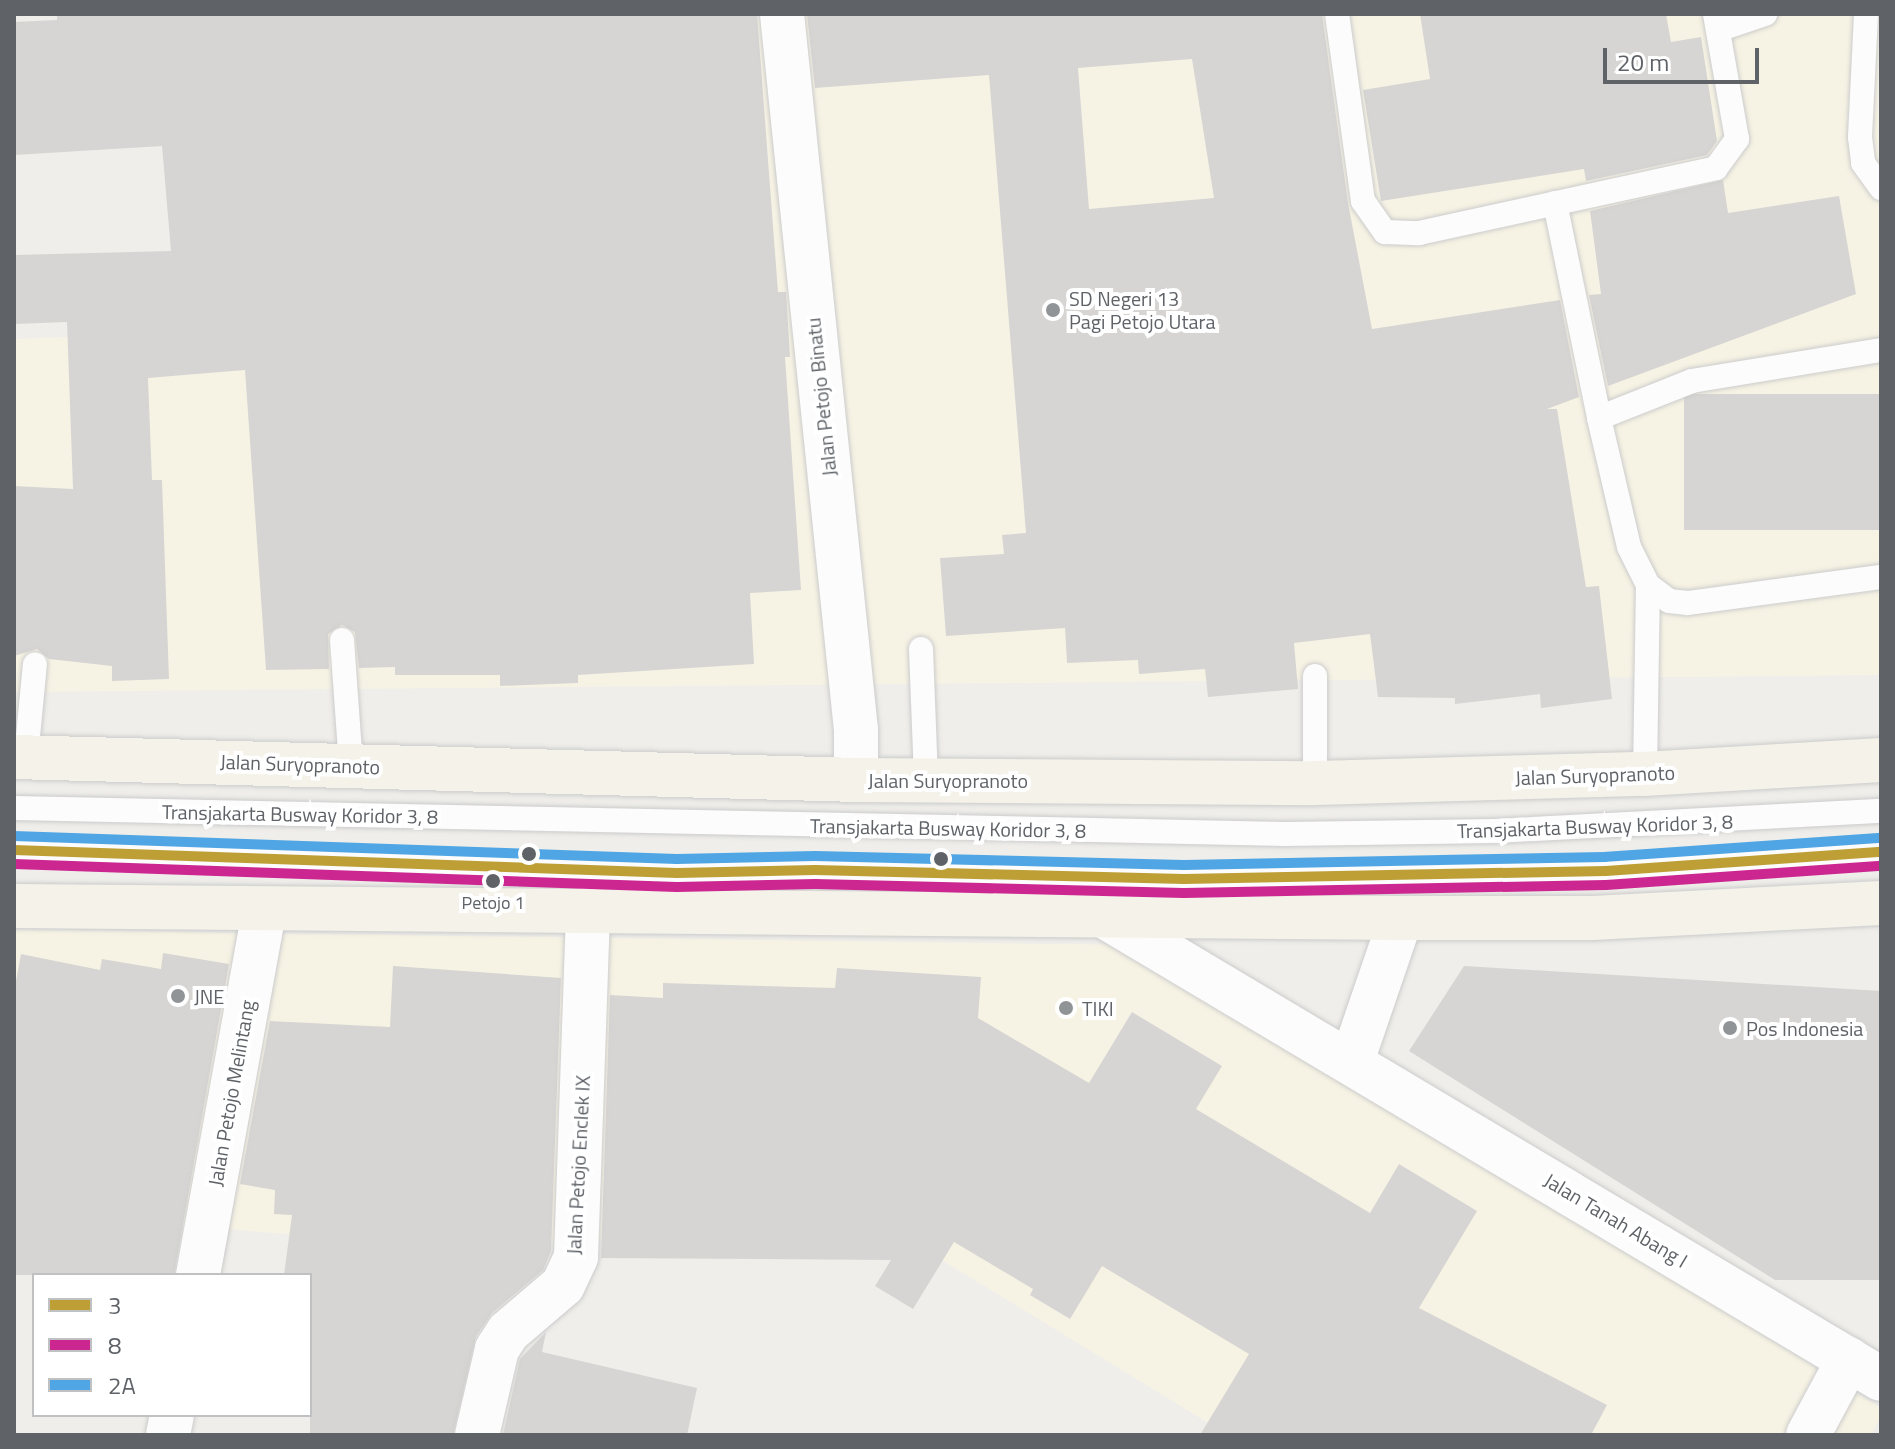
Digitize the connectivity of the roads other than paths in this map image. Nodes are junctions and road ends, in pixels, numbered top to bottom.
1 (782, 14) edge
2 (1337, 14) edge
3 (1765, 14) edge
4 (1866, 14) edge
5 (1717, 22) edge
6 (1881, 188) edge
7 (1555, 203) junction
8 (1881, 350) edge
9 (1599, 418) junction
10 (1881, 577) edge
11 (1648, 585) junction
12 (342, 640) dead end
13 (921, 649) dead end
14 (35, 664) dead end
15 (1315, 676) dead end
16 (20, 757) edge
17 (1881, 760) edge
18 (351, 765) junction
19 (1645, 774) junction
20 (856, 780) junction
21 (926, 780) junction
22 (1315, 783) junction
23 (14, 808) edge
24 (1881, 811) edge
25 (14, 850) edge
26 (1881, 852) edge
27 (1881, 903) edge
28 (14, 906) edge
29 (588, 909) junction
30 (264, 911) junction
31 (1104, 916) junction
32 (1401, 918) junction
33 (1352, 1061) junction
34 (198, 1273) edge
35 (1865, 1369) edge
36 (477, 1435) edge
37 (1808, 1435) edge

1 - 20 street, Jalan Petojo Binatu
2 - 7 lane
3 - 5 lane
4 - 6 lane
5 - 7 lane
7 - 9 lane
8 - 9 lane
9 - 11 lane
10 - 11 lane
11 - 19 lane
12 - 18 lane
13 - 21 lane
14 - 16 lane
15 - 22 lane
16 - 18 main road, Jalan Suryopranoto
17 - 19 main road, Jalan Suryopranoto
18 - 20 main road, Jalan Suryopranoto
19 - 22 main road, Jalan Suryopranoto
20 - 21 main road, Jalan Suryopranoto
21 - 22 main road, Jalan Suryopranoto
23 - 24 lane, Transjakarta Busway Koridor 3, 8
25 - 26 lane, Transjakarta Busway Koridor 3, 8
27 - 32 main road
28 - 30 main road
29 - 30 main road
29 - 31 main road
29 - 36 street, Jalan Petojo Enclek IX
30 - 34 street, Jalan Petojo Melintang
31 - 32 main road
31 - 33 street, Jalan Tanah Abang I
32 - 33 street
33 - 35 street, Jalan Tanah Abang I
35 - 37 street

